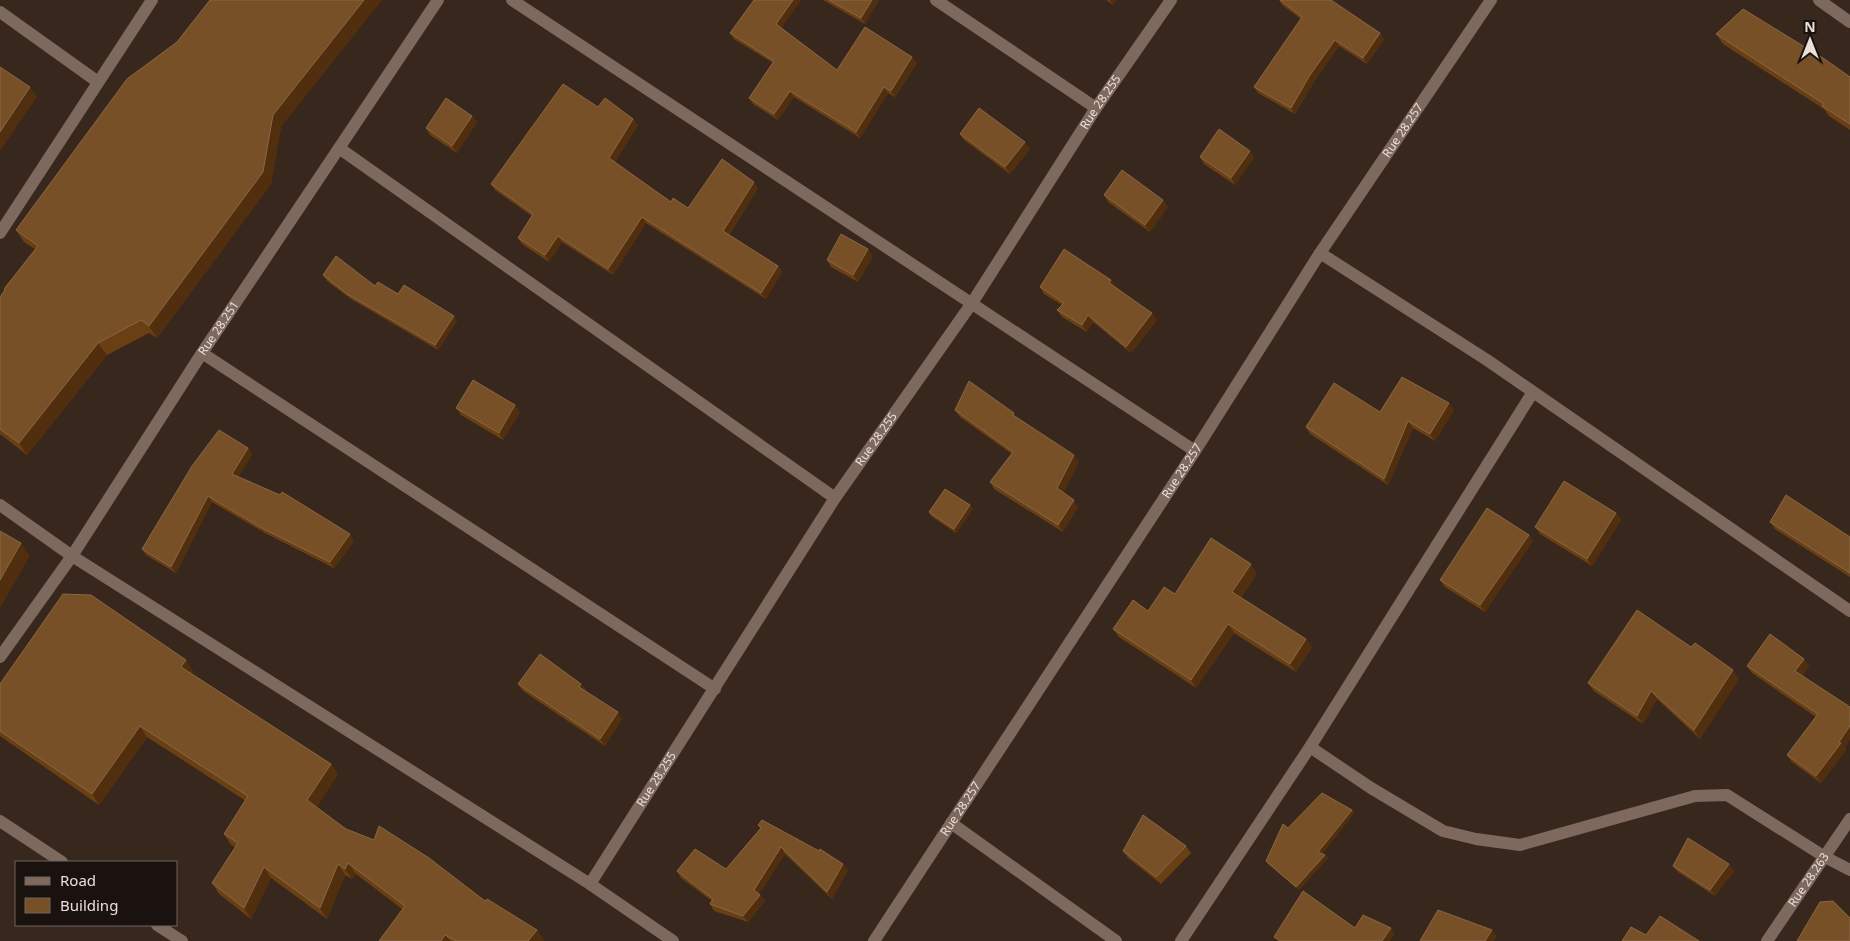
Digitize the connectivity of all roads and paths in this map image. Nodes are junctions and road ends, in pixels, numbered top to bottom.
1 (152, 0) edge
2 (438, 0) edge
3 (512, 0) edge
4 (936, 0) edge
5 (1171, 0) edge
6 (1491, 0) edge
7 (1819, 0) edge
8 (0, 12) edge
9 (1850, 22) edge
10 (98, 82) junction
11 (1096, 108) junction
12 (339, 148) junction
13 (0, 233) edge
14 (1320, 253) junction
15 (972, 303) junction
16 (202, 353) junction
17 (1533, 392) junction
18 (1195, 450) junction
19 (835, 498) junction
20 (0, 505) edge
21 (72, 556) junction
22 (1850, 612) edge
23 (0, 657) edge
24 (715, 688) junction
25 (1310, 746) junction
26 (1850, 819) edge
27 (0, 822) edge
28 (951, 823) junction
29 (1825, 857) junction
30 (60, 861) edge
31 (1850, 870) edge
32 (590, 884) junction
33 (159, 926) edge
34 (182, 941) edge
35 (673, 941) edge
36 (874, 941) edge
37 (1116, 941) edge
38 (1181, 941) edge
39 (1767, 941) edge

1 - 10 street
2 - 12 street, Rue 28.251
3 - 15 street
4 - 11 street
5 - 11 street, Rue 28.255
6 - 14 street, Rue 28.257
7 - 9 street
8 - 10 street
10 - 13 street
11 - 15 street, Rue 28.255
12 - 16 street, Rue 28.251
12 - 19 street
14 - 17 street
14 - 18 street, Rue 28.257
15 - 18 street
15 - 19 street, Rue 28.255
16 - 21 street, Rue 28.251
16 - 24 street
17 - 22 street
17 - 25 street
18 - 28 street, Rue 28.257
19 - 24 street, Rue 28.255
20 - 21 street
21 - 23 street, Rue 28.251
21 - 32 street
24 - 32 street, Rue 28.255
25 - 29 street
25 - 38 street
26 - 29 street, Rue 28.263
27 - 30 street
28 - 36 street, Rue 28.257
28 - 37 street
29 - 31 street
29 - 39 street, Rue 28.263
32 - 35 street
33 - 34 street

